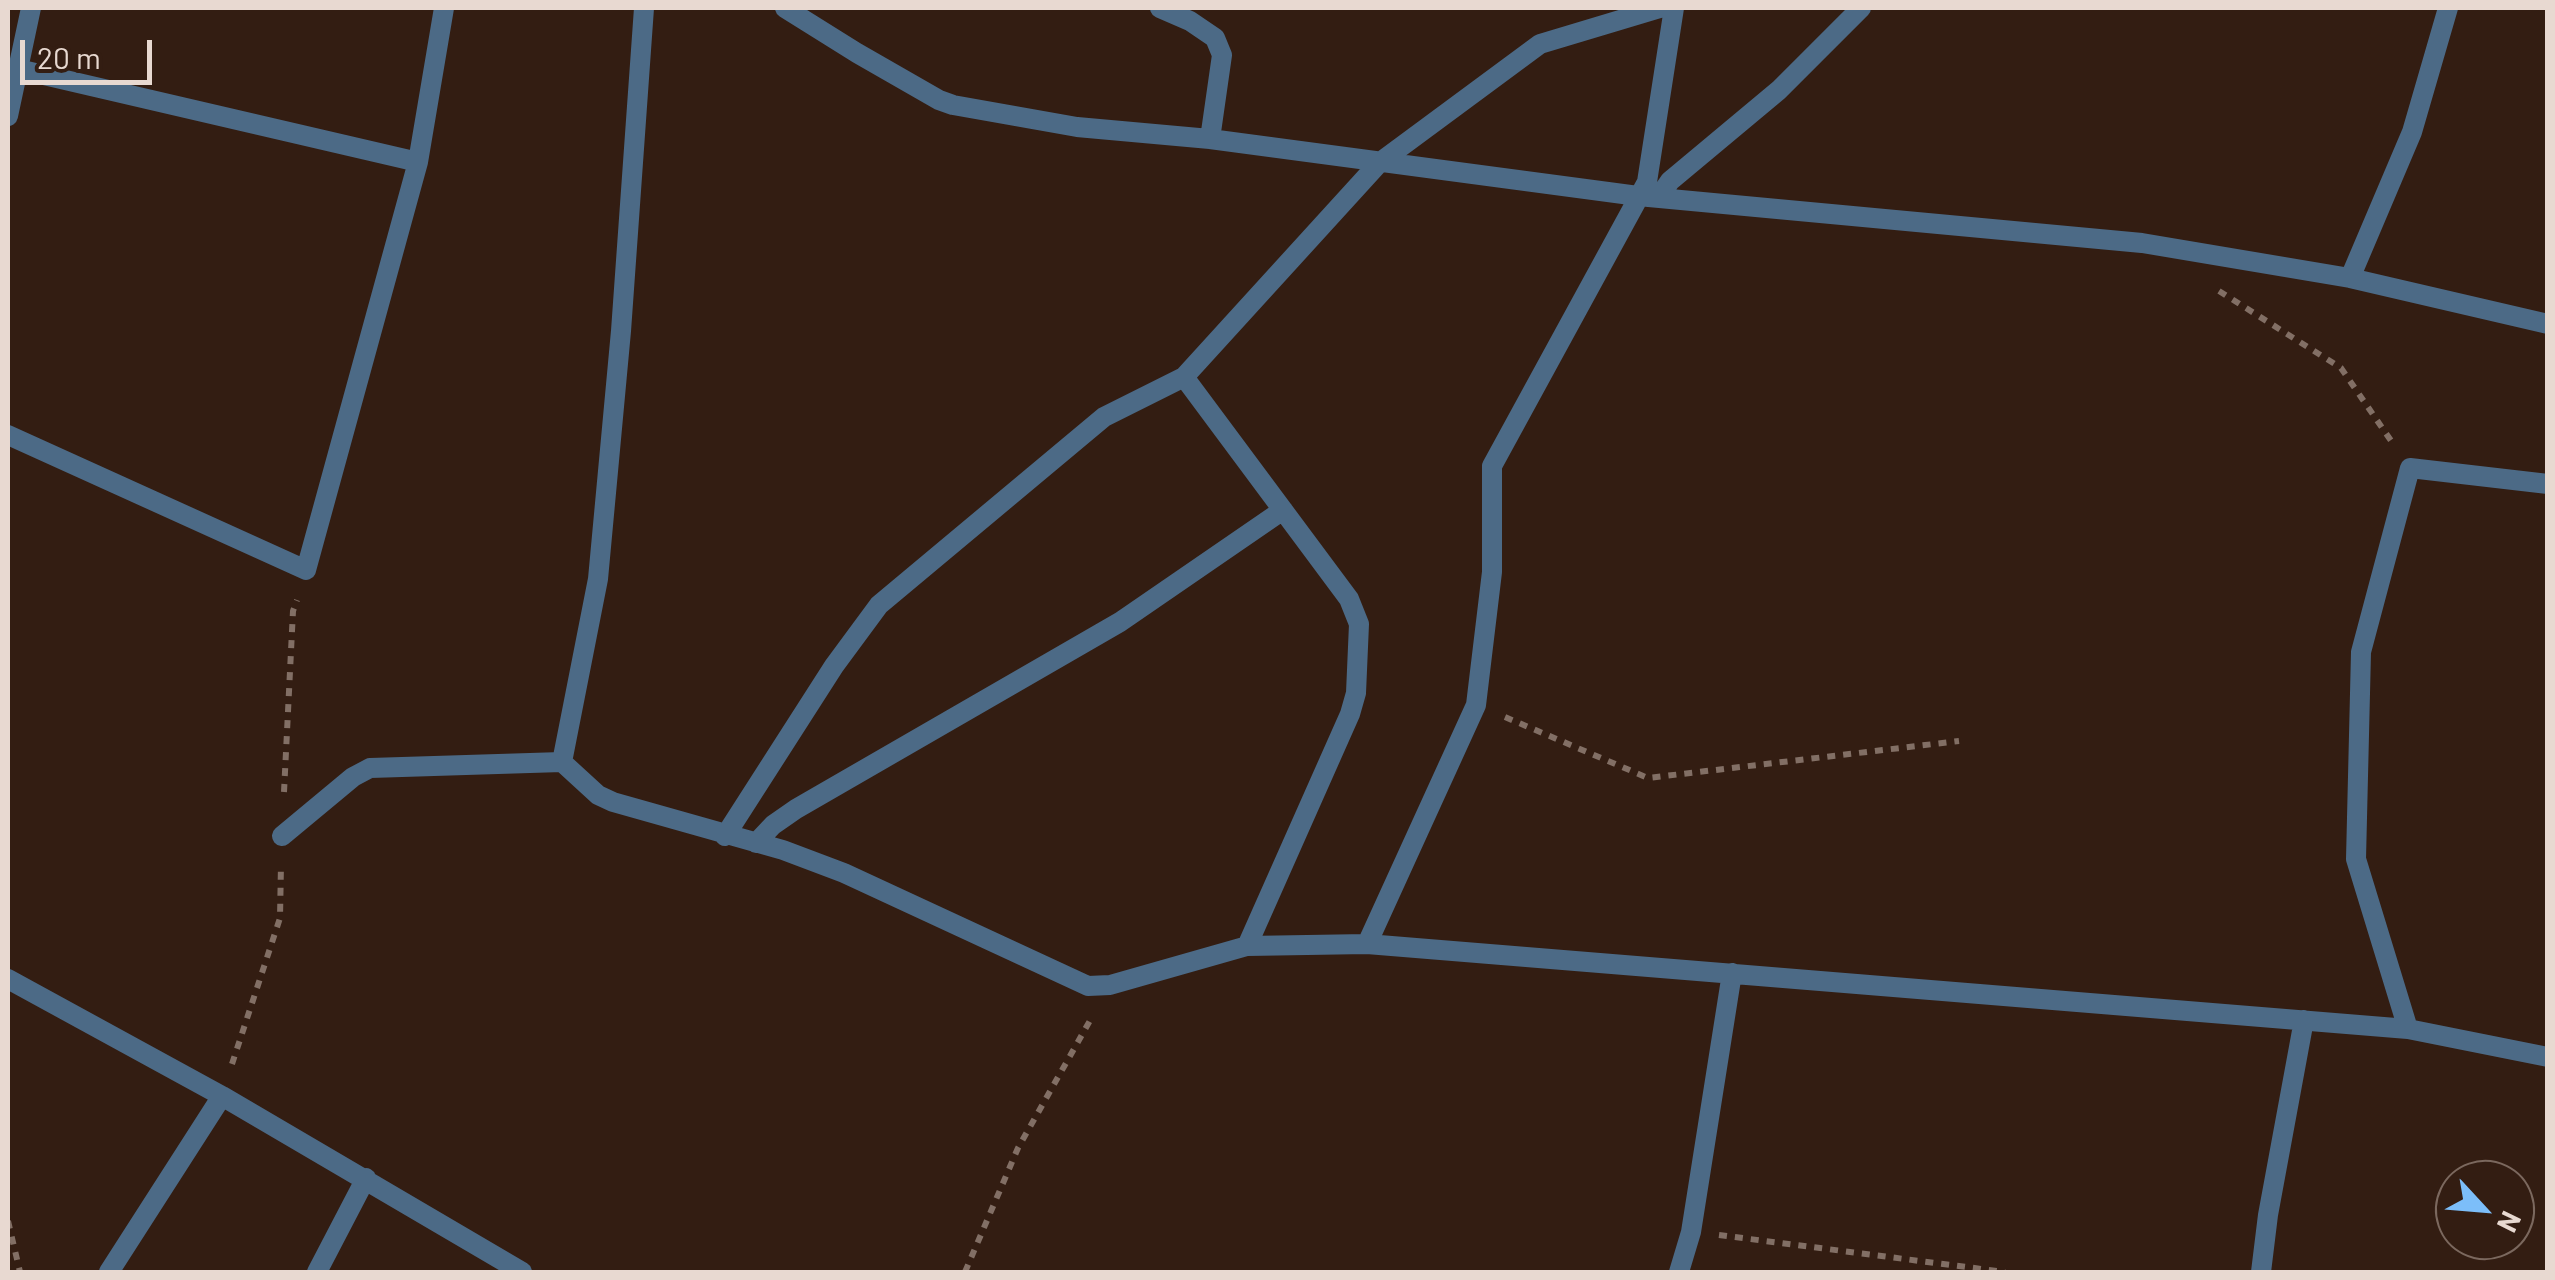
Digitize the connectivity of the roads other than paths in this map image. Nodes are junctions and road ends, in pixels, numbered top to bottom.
1 (32, 8) edge
2 (444, 8) edge
3 (644, 8) edge
4 (1160, 8) edge
5 (1660, 8) edge
6 (1674, 8) edge
7 (1862, 8) edge
8 (2448, 8) edge
9 (801, 10) edge
10 (18, 68) junction
11 (8, 116) edge
12 (1210, 138) junction
13 (418, 162) junction
14 (1378, 163) junction
15 (1649, 196) junction
16 (2350, 278) junction
17 (2548, 324) edge
18 (1184, 377) junction
19 (8, 435) edge
20 (2548, 484) edge
21 (1284, 510) junction
22 (562, 762) junction
23 (282, 836) dead end
24 (725, 836) junction
25 (756, 843) junction
26 (1367, 944) junction
27 (1247, 946) junction
28 (1732, 972) junction
29 (8, 978) edge
30 (2304, 1020) junction
31 (2408, 1028) junction
32 (2548, 1056) edge
33 (222, 1096) junction
34 (366, 1178) junction
35 (109, 1272) edge
36 (317, 1272) edge
37 (522, 1272) edge
38 (1680, 1272) edge
39 (2261, 1272) edge

1 - 10 street
2 - 13 street
3 - 22 street
4 - 12 street
5 - 14 street
6 - 15 street
7 - 15 street
8 - 16 street
9 - 12 street
10 - 11 street
10 - 13 street
12 - 14 street
13 - 19 street
14 - 15 street
14 - 18 street
15 - 16 street
15 - 26 street
16 - 17 street
18 - 21 street
18 - 24 street
20 - 31 street
21 - 25 street
21 - 27 street
22 - 23 street
22 - 24 street
24 - 25 street
25 - 27 street
26 - 27 street
26 - 28 street
28 - 30 street
28 - 38 street
29 - 33 street
30 - 31 street
30 - 39 street
31 - 32 street
33 - 34 street
33 - 35 street
34 - 36 street
34 - 37 street

